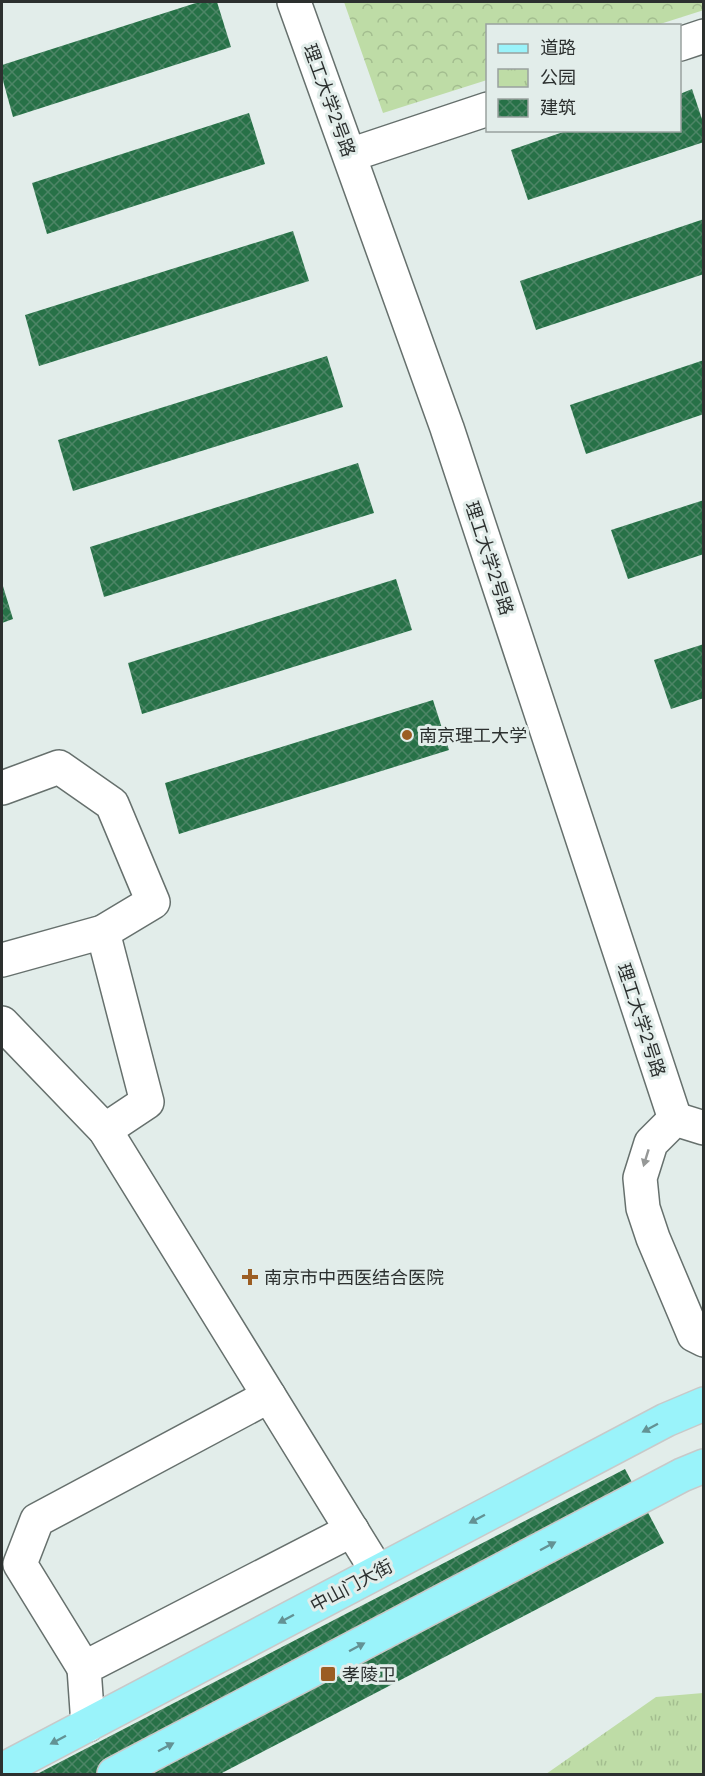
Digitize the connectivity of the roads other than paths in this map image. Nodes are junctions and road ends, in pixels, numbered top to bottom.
1 (294, 2) edge
2 (704, 36) edge
3 (681, 44) edge
4 (486, 110) edge
5 (350, 155) junction
6 (2, 788) edge
7 (103, 932) junction
8 (2, 960) edge
9 (2, 1023) edge
10 (689, 1124) edge
11 (105, 1130) junction
12 (704, 1340) edge
13 (269, 1396) junction
14 (704, 1404) edge
15 (704, 1466) edge
16 (352, 1530) junction
17 (377, 1571) junction
18 (84, 1668) junction
19 (88, 1725) junction
20 (2, 1770) edge
21 (114, 1774) edge

1 - 5 street, 理工大学2号路
2 - 3 street
4 - 5 street
5 - 10 street, 理工大学2号路
6 - 7 street
7 - 8 street
7 - 11 street
9 - 11 street
10 -> 12 street
11 - 13 street
13 - 16 street
13 - 18 street
14 -> 17 main road, 中山门大街
21 -> 15 main road
16 - 17 street
16 - 18 street
17 -> 19 main road, 中山门大街
18 - 19 street
19 -> 20 main road, 中山门大街

